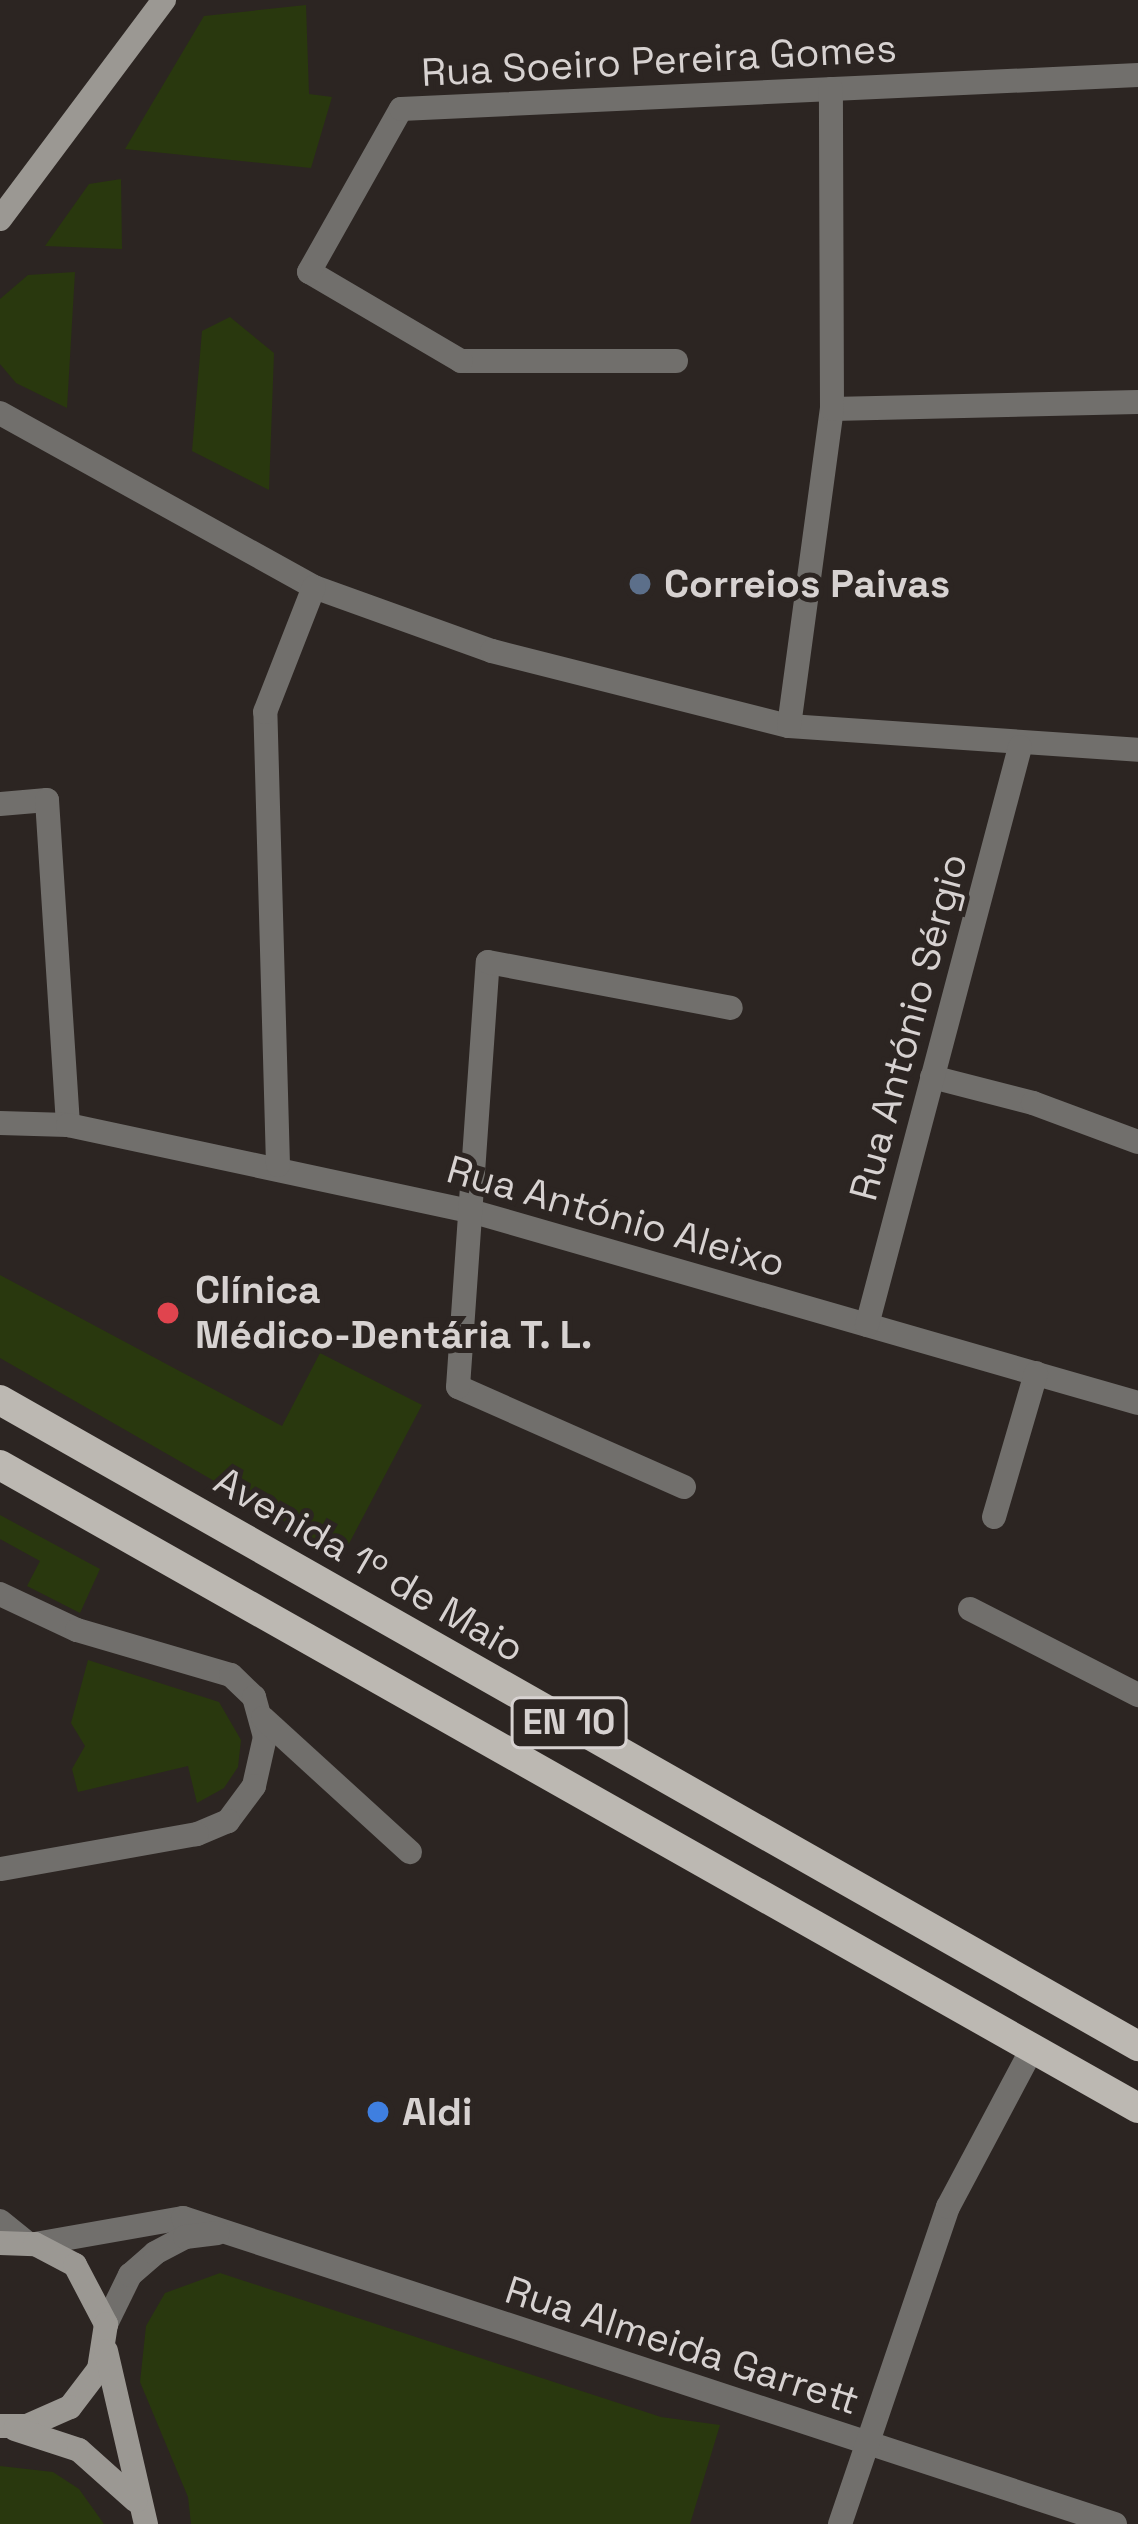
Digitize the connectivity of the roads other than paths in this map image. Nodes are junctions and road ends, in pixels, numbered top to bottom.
1 (164, 0) edge
2 (1138, 75) edge
3 (831, 89) junction
4 (0, 219) edge
5 (676, 361) dead end
6 (1138, 402) edge
7 (832, 409) junction
8 (0, 412) edge
9 (314, 587) junction
10 (789, 726) junction
11 (1020, 747) junction
12 (1138, 750) edge
13 (0, 804) edge
14 (731, 1008) dead end
15 (932, 1077) junction
16 (0, 1123) edge
17 (68, 1125) junction
18 (1138, 1142) edge
19 (278, 1165) junction
20 (474, 1212) junction
21 (867, 1325) junction
22 (1036, 1373) junction
23 (0, 1400) edge
24 (1138, 1403) edge
25 (0, 1465) edge
26 (684, 1487) dead end
27 (994, 1517) dead end
28 (0, 1594) edge
29 (970, 1609) dead end
30 (1138, 1695) edge
31 (263, 1718) junction
32 (410, 1852) dead end
33 (0, 1869) edge
34 (1138, 2046) edge
35 (1033, 2048) junction
36 (1138, 2108) edge
37 (0, 2221) edge
38 (227, 2234) junction
39 (0, 2243) edge
40 (31, 2244) junction
41 (105, 2335) junction
42 (1, 2426) edge
43 (866, 2444) junction
44 (144, 2519) edge
45 (840, 2524) edge
46 (1115, 2524) edge

1 - 4 street
2 - 3 street, Rua Soeiro Pereira Gomes
3 - 5 street, Rua Soeiro Pereira Gomes
3 - 7 street
6 - 7 street
7 - 10 street
8 - 9 street
9 - 10 street
9 - 19 street
10 - 11 street
11 - 12 street
11 - 15 street, Rua António Sérgio
13 - 17 street
14 - 20 street
15 - 18 street
15 - 21 street, Rua António Sérgio
16 - 17 street, Rua António Aleixo
17 - 19 street, Rua António Aleixo
19 - 20 street, Rua António Aleixo
20 - 21 street, Rua António Aleixo
20 - 26 street
21 - 22 street, Rua António Aleixo
22 - 24 street, Rua António Aleixo
22 - 27 street
23 - 34 main road, Avenida 1º de Maio / EN 10
25 - 35 main road, EN 10
28 - 31 street
29 - 30 street
31 - 32 street
31 - 33 street
35 - 36 main road, EN 10
35 - 43 street
37 - 40 street
38 - 40 street, Rua Almeida Garrett
38 - 41 street, Rua Almeida Garrett
38 - 43 street, Rua Almeida Garrett
39 - 40 street
40 - 41 street
41 - 42 street
41 - 44 street
42 - 44 street
43 - 45 street
43 - 46 street, Rua Almeida Garrett

